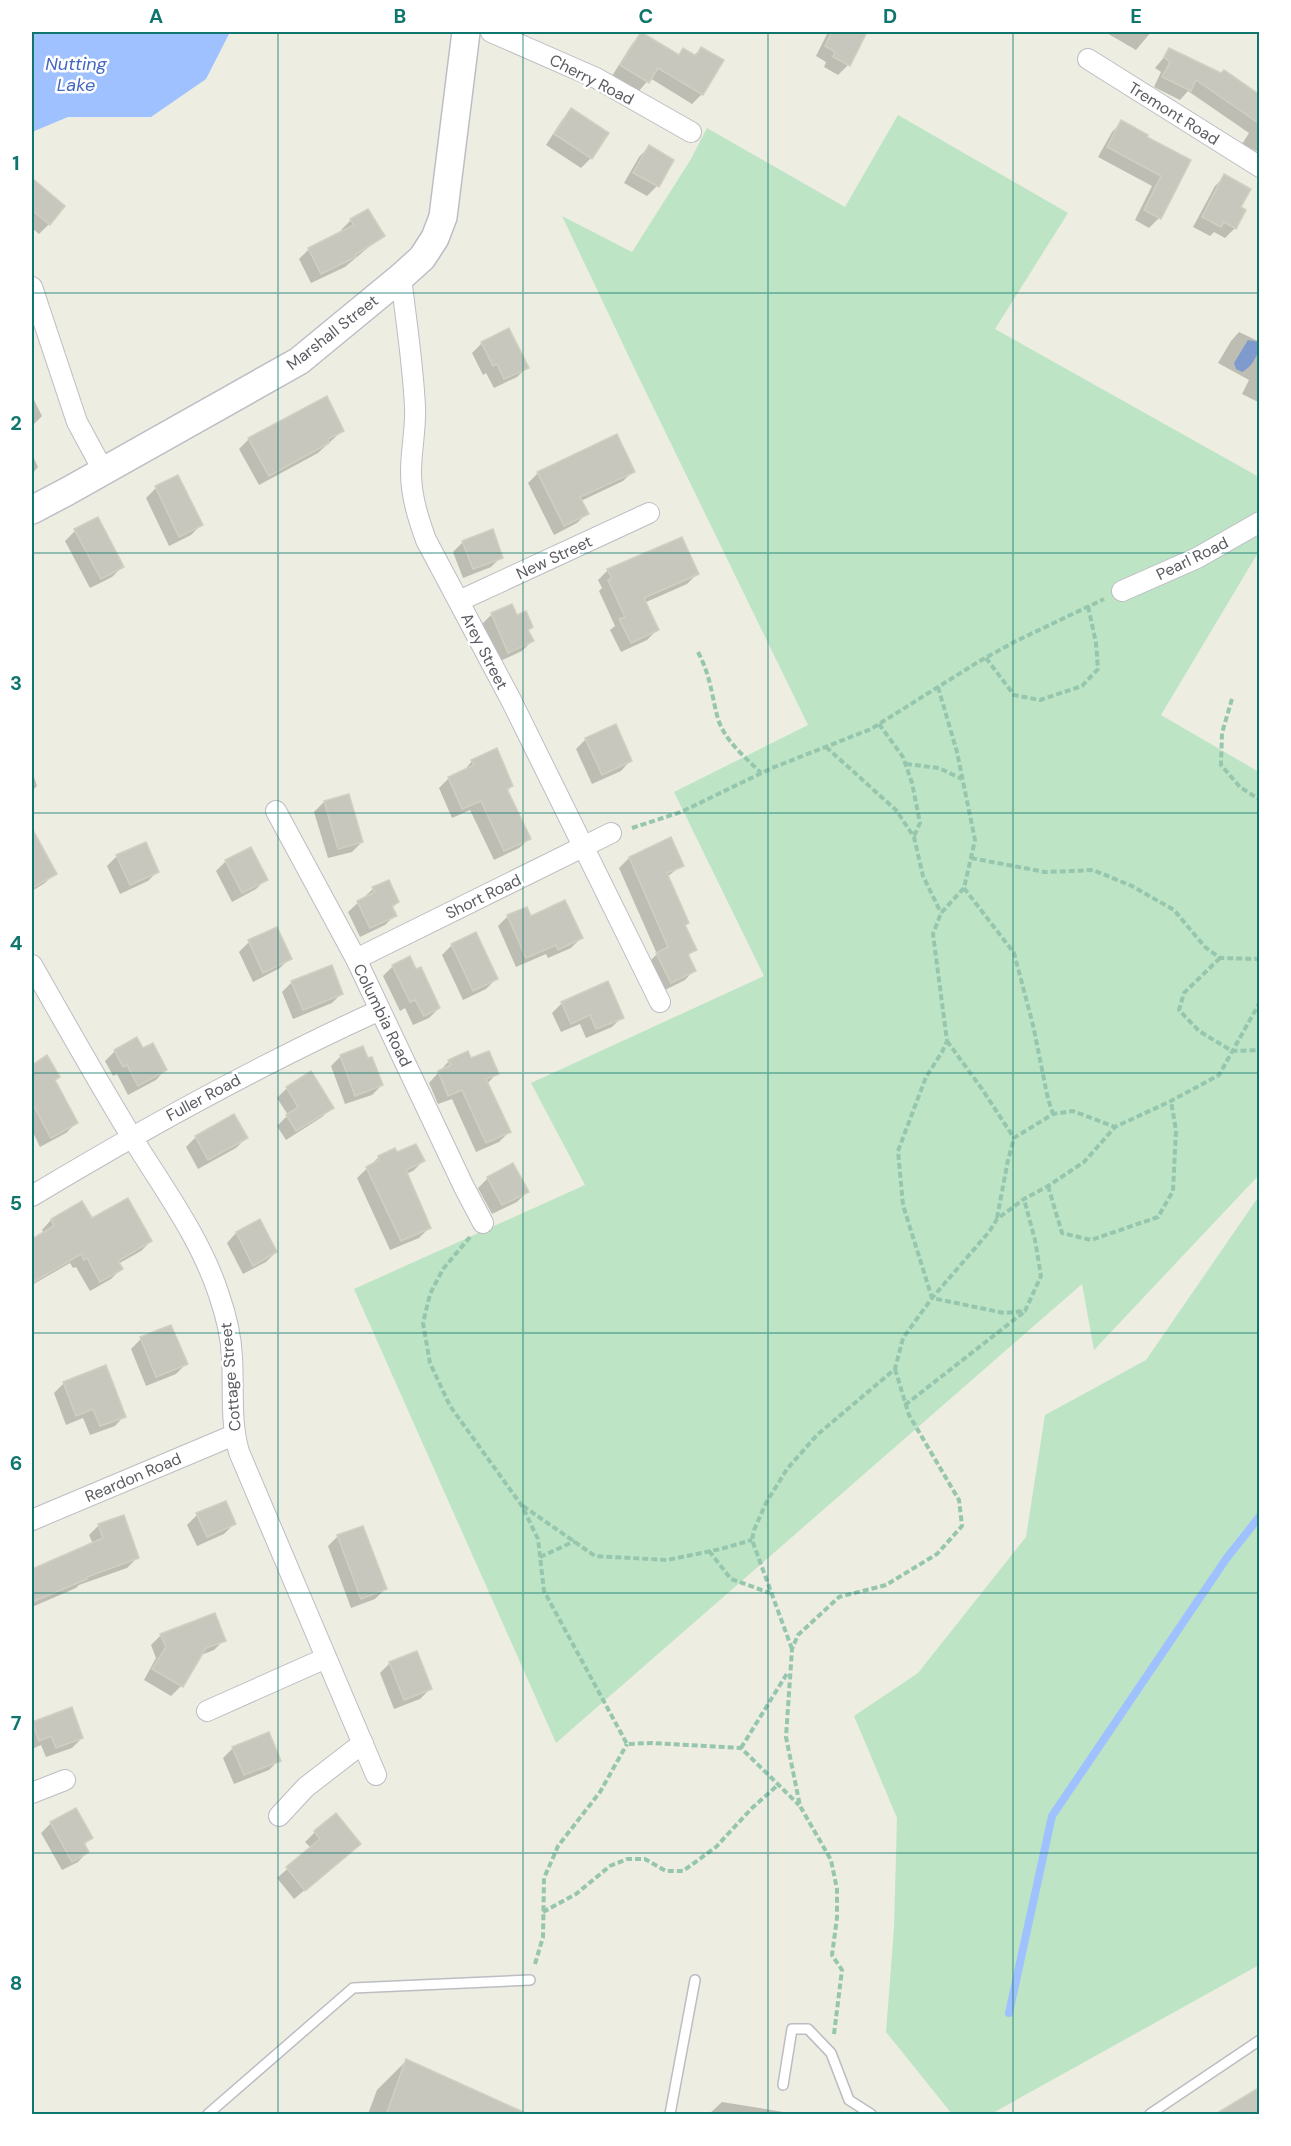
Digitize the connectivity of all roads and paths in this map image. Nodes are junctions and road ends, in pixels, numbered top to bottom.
1 (466, 32) edge
2 (491, 32) edge
3 (1088, 59) dead end
4 (691, 132) dead end
5 (1260, 167) edge
6 (402, 277) junction
7 (32, 287) edge
8 (104, 472) junction
9 (32, 510) edge
10 (649, 513) dead end
11 (1260, 522) edge
12 (1122, 591) joint
13 (459, 601) junction
14 (1088, 606) junction
15 (698, 652) dead end
16 (986, 658) junction
17 (938, 687) junction
18 (1232, 699) dead end
19 (879, 724) junction
20 (826, 747) junction
21 (906, 764) junction
22 (761, 773) junction
23 (962, 779) junction
24 (1260, 800) edge
25 (276, 811) dead end
26 (611, 833) joint
27 (914, 837) junction
28 (582, 847) junction
29 (971, 858) junction
30 (964, 888) junction
31 (941, 913) junction
32 (1221, 958) junction
33 (356, 959) junction
34 (1260, 959) edge
35 (32, 965) edge
36 (660, 1002) dead end
37 (1260, 1002) edge
38 (380, 1010) junction
39 (947, 1041) junction
40 (1260, 1050) edge
41 (1232, 1052) junction
42 (1171, 1101) junction
43 (1053, 1114) junction
44 (1115, 1127) junction
45 (131, 1136) junction
46 (1014, 1138) junction
47 (1048, 1186) junction
48 (32, 1196) edge
49 (1024, 1199) junction
50 (997, 1218) junction
51 (483, 1223) joint
52 (932, 1298) junction
53 (1025, 1311) junction
54 (894, 1368) junction
55 (905, 1406) junction
56 (234, 1435) junction
57 (522, 1506) junction
58 (32, 1520) edge
59 (752, 1540) junction
60 (574, 1541) junction
61 (709, 1551) junction
62 (540, 1557) junction
63 (771, 1593) junction
64 (792, 1649) junction
65 (326, 1658) junction
66 (790, 1670) junction
67 (207, 1711) dead end
68 (363, 1743) junction
69 (627, 1744) junction
70 (741, 1748) junction
71 (376, 1775) dead end
72 (65, 1780) dead end
73 (778, 1785) junction
74 (32, 1793) edge
75 (800, 1806) junction
76 (279, 1816) dead end
77 (543, 1912) junction
78 (530, 1980) joint
79 (695, 1980) dead end
80 (1260, 2040) edge
81 (831, 2053) junction
82 (783, 2085) dead end
83 (208, 2115) edge
84 (670, 2115) edge
85 (871, 2115) edge
86 (1150, 2115) edge

1 - 6 street, Marshall Street
2 - 4 street, Cherry Road
3 - 5 street, Tremont Road
6 - 8 street, Marshall Street
6 - 13 street, Arey Street
7 - 8 street
8 - 9 street, Marshall Street
10 - 13 street, New Street
11 - 12 street, Pearl Road
12 - 14 path
13 - 28 street, Arey Street
14 - 16 path
14 - 16 path
15 - 22 path
16 - 17 path
17 - 19 path
17 - 23 path
18 - 24 path
19 - 20 path
19 - 21 path
20 - 22 path
20 - 27 path
21 - 23 path
21 - 27 path
22 - 26 path
23 - 29 path
25 - 33 street, Columbia Road
26 - 28 street, Short Road
27 - 31 path
28 - 33 street, Short Road
28 - 36 street, Arey Street
29 - 30 path
29 - 32 path
30 - 31 path
30 - 43 path
31 - 39 path
32 - 34 path
32 - 41 path
33 - 38 street, Columbia Road
35 - 45 street, Cottage Street
37 - 41 path
38 - 45 street, Fuller Road
38 - 51 street, Columbia Road
39 - 46 path
39 - 52 path
40 - 41 path
41 - 42 path
42 - 44 path
42 - 47 path
43 - 44 path
43 - 46 path
44 - 47 path
45 - 48 street, Fuller Road
45 - 56 street, Cottage Street
46 - 50 path
47 - 49 path
49 - 50 path
49 - 53 path
50 - 52 path
51 - 57 path
52 - 53 path
52 - 54 path
53 - 55 path
54 - 55 path
54 - 59 path
55 - 64 path
56 - 58 street, Reardon Road
56 - 65 street, Cottage Street
57 - 60 path
57 - 62 path
59 - 61 path
59 - 63 path
60 - 61 path
60 - 62 path
61 - 63 path
62 - 69 path
63 - 64 path
64 - 66 path
65 - 67 street
65 - 68 street, Cottage Street
66 - 70 path
66 - 75 path
68 - 71 street, Cottage Street
68 - 76 street
69 - 70 path
69 - 77 path
70 - 73 path
72 - 74 street
73 - 75 path
73 - 77 path
75 - 81 path
77 - 78 path
78 - 83 lane
79 - 84 lane
80 - 86 lane
81 - 82 lane
81 - 85 lane

